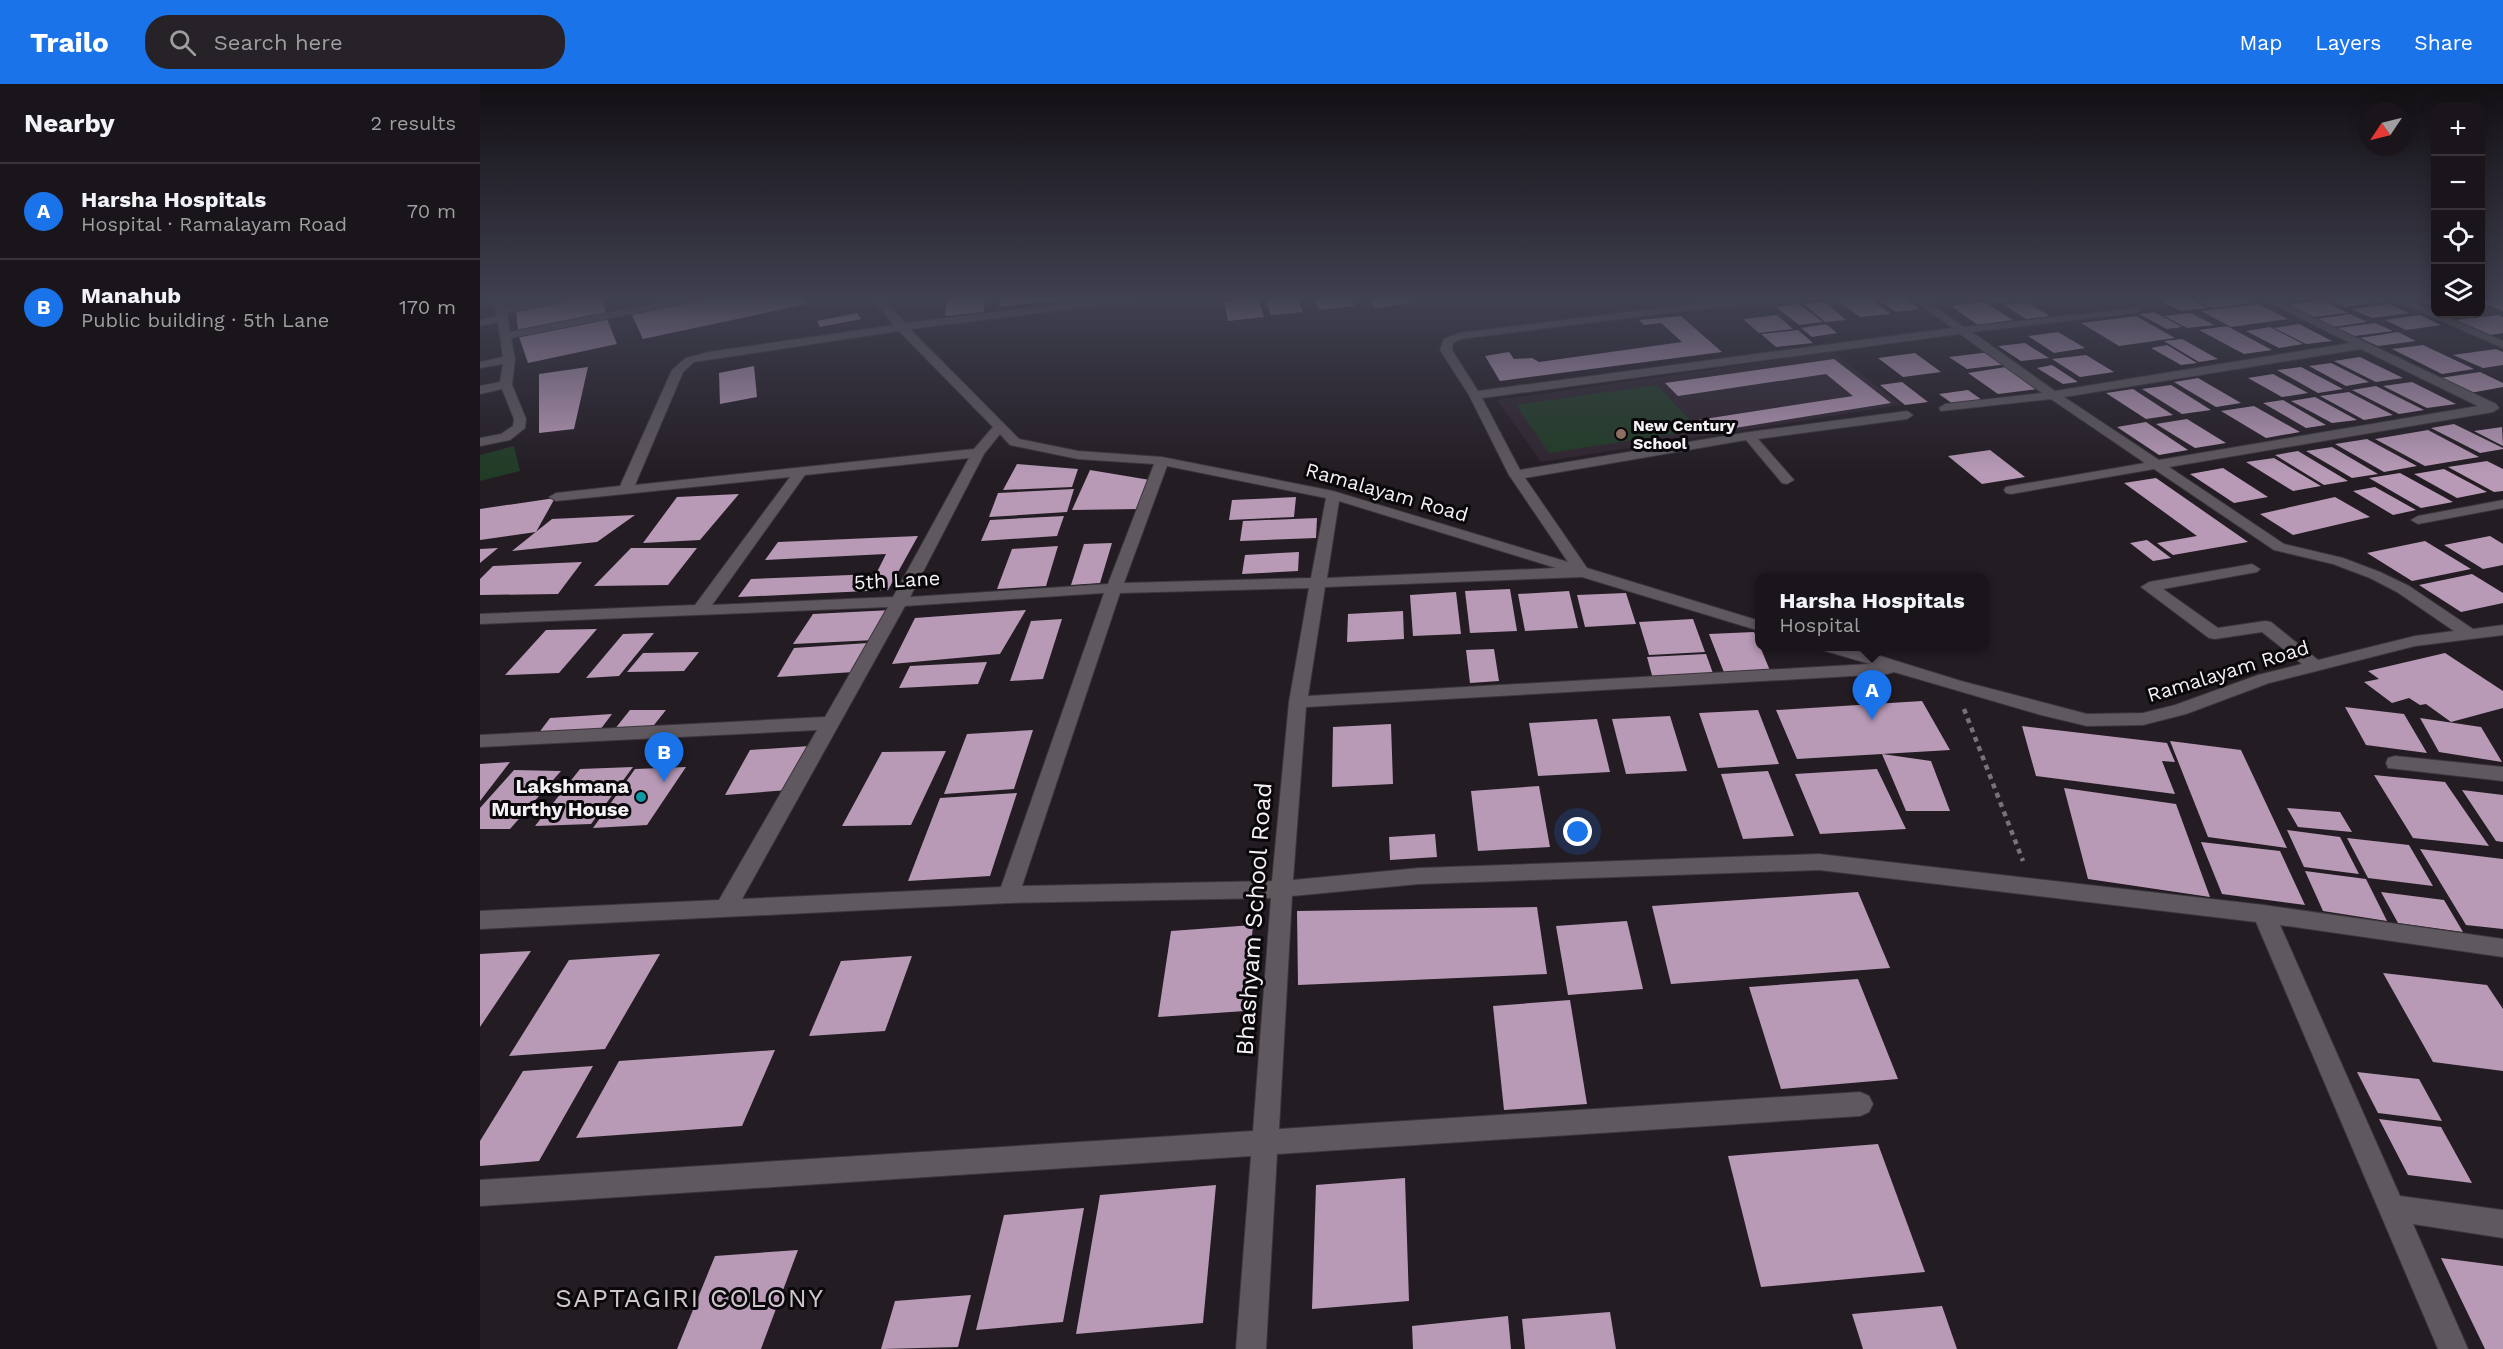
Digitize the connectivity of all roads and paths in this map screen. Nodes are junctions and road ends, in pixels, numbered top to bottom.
1 (705, 356) edge
2 (931, 356) edge
3 (1450, 356) edge
4 (1768, 356) edge
5 (2000, 356) edge
6 (2292, 356) edge
7 (2385, 356) edge
8 (509, 359) joint
9 (480, 365) edge
10 (506, 385) junction
11 (480, 390) edge
12 (2053, 394) junction
13 (1475, 395) junction
14 (1945, 408) dead end
15 (2498, 410) edge
16 (1907, 415) dead end
17 (1000, 426) junction
18 (1749, 436) junction
19 (480, 442) edge
20 (978, 453) junction
21 (1162, 461) junction
22 (2156, 463) junction
23 (800, 472) junction
24 (1516, 475) junction
25 (1787, 480) dead end
26 (626, 489) junction
27 (2011, 490) dead end
28 (1333, 495) junction
29 (556, 497) dead end
30 (2503, 504) edge
31 (2418, 520) dead end
32 (2252, 569) dead end
33 (1582, 572) junction
34 (1317, 584) junction
35 (1114, 588) junction
36 (899, 602) junction
37 (699, 611) junction
38 (480, 619) edge
39 (1755, 624) edge
40 (2503, 630) edge
41 (2470, 634) junction
42 (1844, 651) edge
43 (2315, 666) junction
44 (1900, 668) junction
45 (1955, 685) junction
46 (1298, 702) junction
47 (831, 723) junction
48 (480, 741) edge
49 (2395, 763) dead end
50 (2503, 774) edge
51 (2029, 885) junction
52 (1282, 889) junction
53 (1009, 896) junction
54 (726, 908) junction
55 (2264, 914) junction
56 (480, 920) edge
57 (2503, 948) edge
58 (1860, 1104) dead end
59 (1265, 1143) junction
60 (480, 1193) edge
61 (2392, 1208) junction
62 (2503, 1224) edge
63 (1251, 1349) edge
64 (2453, 1349) edge

1 - 26 street
2 - 17 street, Ramalayam Road
3 - 13 street
4 - 13 street
5 - 12 street
6 - 12 street
7 - 15 street
8 - 9 street
8 - 10 street
10 - 11 street
10 - 19 street
12 - 14 street
12 - 22 street
13 - 24 street
15 - 22 street
16 - 18 street
17 - 20 street
17 - 21 street, Ramalayam Road
18 - 24 street
18 - 25 street
20 - 23 street
20 - 36 street
21 - 28 street, Ramalayam Road
21 - 35 street
22 - 27 street
22 - 41 street
23 - 26 street
23 - 37 street
24 - 33 street
26 - 29 street
28 - 33 street, Ramalayam Road
28 - 34 street, Bhashyam School Road
30 - 31 street
32 - 43 street
33 - 34 street, 5th Lane
33 - 39 street, Ramalayam Road
34 - 35 street, 5th Lane
34 - 46 street, Bhashyam School Road
35 - 36 street, 5th Lane
35 - 53 street
36 - 37 street, 5th Lane
36 - 47 street
37 - 38 street, 5th Lane
40 - 41 street, Ramalayam Road
41 - 43 street, Ramalayam Road
42 - 44 street, Ramalayam Road
43 - 45 street, Ramalayam Road
44 - 45 street, Ramalayam Road
44 - 46 street
45 - 51 path
46 - 52 street, Bhashyam School Road
47 - 48 street
47 - 54 street
49 - 50 street
51 - 52 street
51 - 55 street
52 - 53 street
52 - 59 street, Bhashyam School Road
53 - 54 street
54 - 56 street
55 - 57 street
55 - 61 street
58 - 59 street
59 - 60 street
59 - 63 street, Bhashyam School Road
61 - 62 street
61 - 64 street

